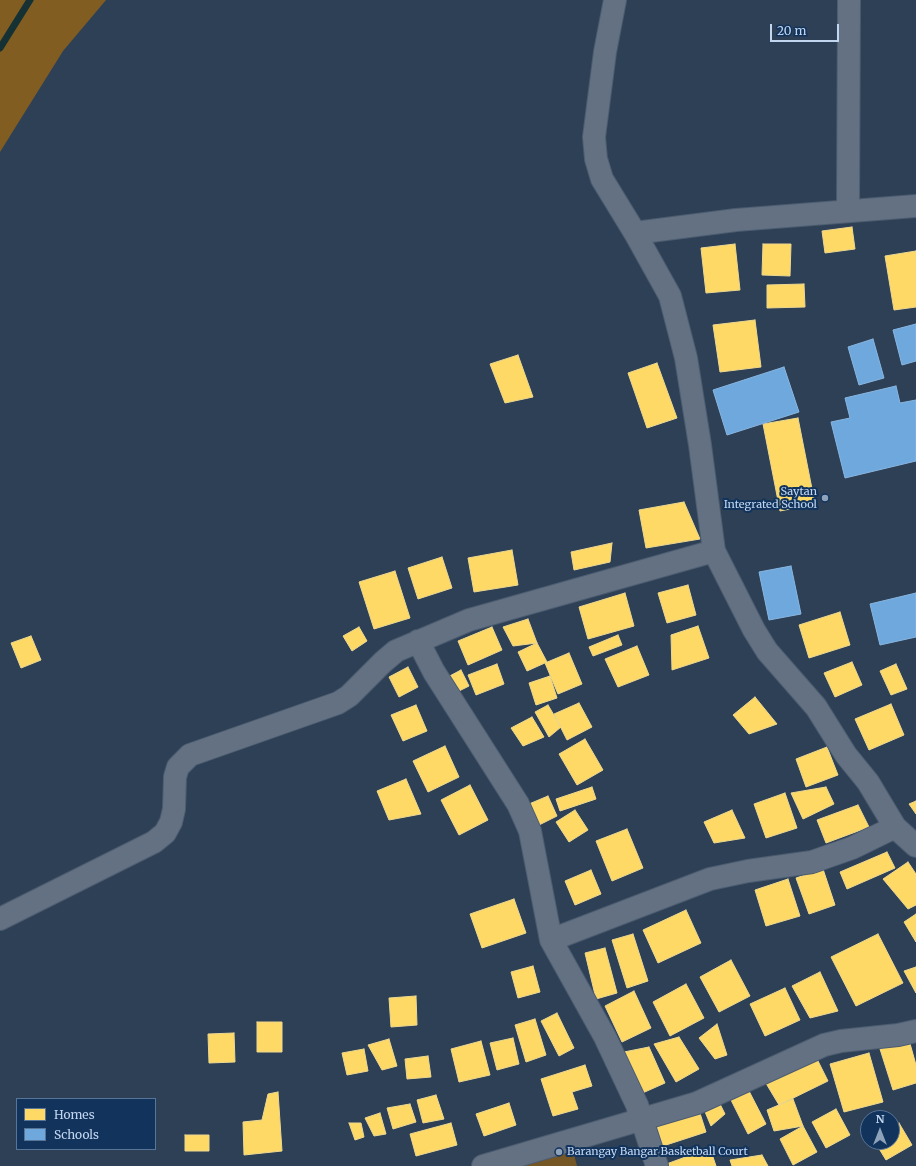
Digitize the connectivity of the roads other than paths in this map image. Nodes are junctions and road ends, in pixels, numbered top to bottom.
1 (615, 0) edge
2 (849, 0) edge
3 (916, 206) edge
4 (848, 211) junction
5 (635, 233) junction
6 (714, 552) junction
7 (418, 641) junction
8 (896, 827) junction
9 (916, 846) edge
10 (0, 919) edge
11 (551, 940) junction
12 (916, 1031) edge
13 (642, 1120) junction
14 (483, 1166) edge
15 (657, 1166) edge

1 - 5 street
2 - 4 street
3 - 4 street
4 - 5 street
5 - 6 street
6 - 7 street
6 - 8 street
7 - 10 street
7 - 11 street
8 - 9 street
8 - 11 street
11 - 13 street
12 - 13 street
13 - 14 street
13 - 15 street

